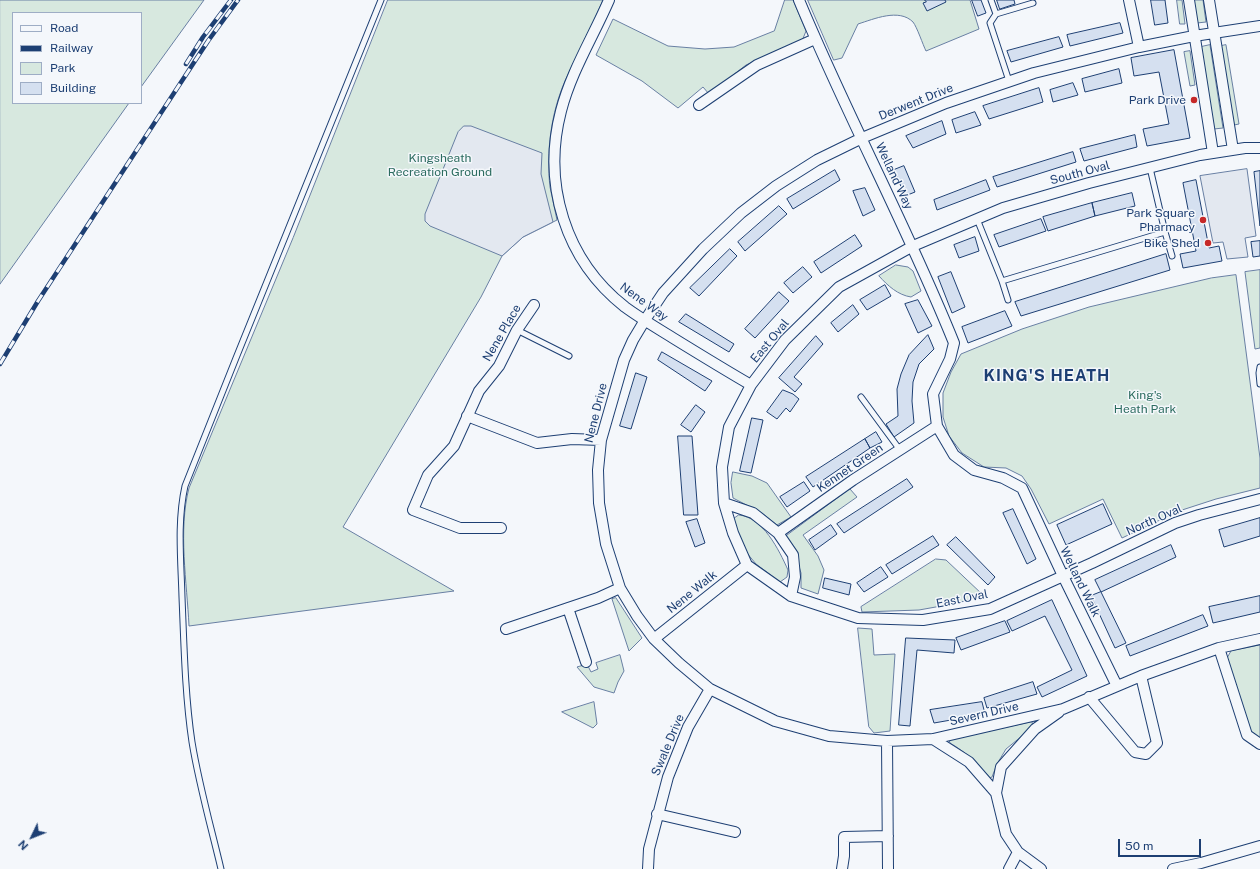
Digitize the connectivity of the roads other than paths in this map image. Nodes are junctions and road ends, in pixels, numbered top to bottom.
1 (381, 0) edge
2 (609, 0) edge
3 (799, 0) edge
4 (991, 0) edge
5 (1129, 0) edge
6 (1189, 0) edge
7 (1209, 0) edge
8 (1023, 3) edge
9 (1033, 3) dead end
10 (996, 14) junction
11 (1260, 26) edge
12 (1214, 33) junction
13 (1194, 36) junction
14 (815, 39) junction
15 (1139, 47) junction
16 (1009, 81) junction
17 (699, 105) dead end
18 (862, 138) junction
19 (1260, 148) edge
20 (1233, 150) junction
21 (1213, 153) junction
22 (1150, 168) junction
23 (977, 219) junction
24 (1165, 232) junction
25 (913, 246) junction
26 (1172, 256) dead end
27 (1002, 281) junction
28 (1008, 300) dead end
29 (534, 305) dead end
30 (645, 320) junction
31 (517, 330) junction
32 (569, 356) dead end
33 (1260, 367) edge
34 (1260, 384) edge
35 (751, 386) junction
36 (861, 397) dead end
37 (467, 416) junction
38 (937, 426) junction
39 (601, 440) junction
40 (900, 450) junction
41 (1260, 499) edge
42 (724, 503) junction
43 (501, 528) dead end
44 (778, 533) junction
45 (747, 565) junction
46 (1063, 576) junction
47 (620, 588) junction
48 (791, 596) junction
49 (568, 608) junction
50 (506, 628) dead end
51 (654, 639) junction
52 (1260, 639) edge
53 (1219, 648) junction
54 (586, 662) dead end
55 (1141, 676) junction
56 (1117, 686) junction
57 (710, 689) junction
58 (1090, 697) junction
59 (1062, 709) junction
60 (933, 739) junction
61 (887, 741) junction
62 (1260, 744) edge
63 (996, 793) junction
64 (657, 814) junction
65 (735, 832) dead end
66 (888, 836) junction
67 (1260, 846) edge
68 (1018, 852) junction
69 (1202, 866) edge
70 (221, 869) edge
71 (648, 869) edge
72 (842, 869) edge
73 (888, 869) edge
74 (1009, 869) edge
75 (1041, 869) edge
76 (1173, 869) edge

1 - 70 lane
2 - 30 street, Nene Way
3 - 14 street, Welland Way
4 - 10 lane
5 - 15 street
6 - 13 street
7 - 12 street
8 - 9 lane
8 - 10 lane
10 - 16 lane
11 - 12 street, Derwent Drive
12 - 13 street, Derwent Drive
12 - 20 street
13 - 15 street, Derwent Drive
13 - 21 street
14 - 17 street
14 - 18 street, Welland Way
15 - 16 street, Derwent Drive
16 - 18 street, Derwent Drive
18 - 25 street, Welland Way
18 - 30 street, Derwent Drive
19 - 20 street, South Oval
20 - 21 street, South Oval
21 - 22 street, South Oval
22 - 23 street, South Oval
22 - 24 lane
23 - 25 street, South Oval
23 - 27 lane
24 - 26 lane
24 - 27 lane
25 - 35 street, East Oval
25 - 38 street, Welland Way
27 - 28 lane
29 - 31 street, Nene Place
30 - 35 street, Nene Way
30 - 39 street, Nene Drive
31 - 32 lane
31 - 37 street, Nene Place
33 - 34 lane
35 - 42 street, East Oval
36 - 40 lane
37 - 39 street
37 - 43 street, Nene Place
38 - 40 street, Kennet Green
38 - 46 street, Welland Walk
39 - 47 street, Nene Drive
40 - 44 street, Kennet Green
41 - 46 street, North Oval
42 - 44 street
42 - 45 street, East Oval
44 - 48 street
45 - 48 street, East Oval
45 - 51 street, Nene Walk
46 - 48 street, East Oval
46 - 56 street, Welland Walk
47 - 49 street
47 - 51 street, Nene Drive
49 - 50 street
49 - 54 street
51 - 57 street, Nene Drive
52 - 53 street, Severn Drive
53 - 55 street, Severn Drive
53 - 62 street
55 - 56 street, Severn Drive
55 - 58 street
56 - 58 street, Severn Drive
57 - 61 street, Severn Drive
57 - 64 street, Swale Drive
58 - 59 street, Severn Drive
59 - 60 street, Severn Drive
59 - 63 street
60 - 61 street, Severn Drive
60 - 63 street
61 - 66 street
63 - 68 street
64 - 65 street
64 - 71 street, Swale Drive
66 - 72 street
66 - 73 street
67 - 69 street
68 - 74 street
68 - 75 street
69 - 76 street

